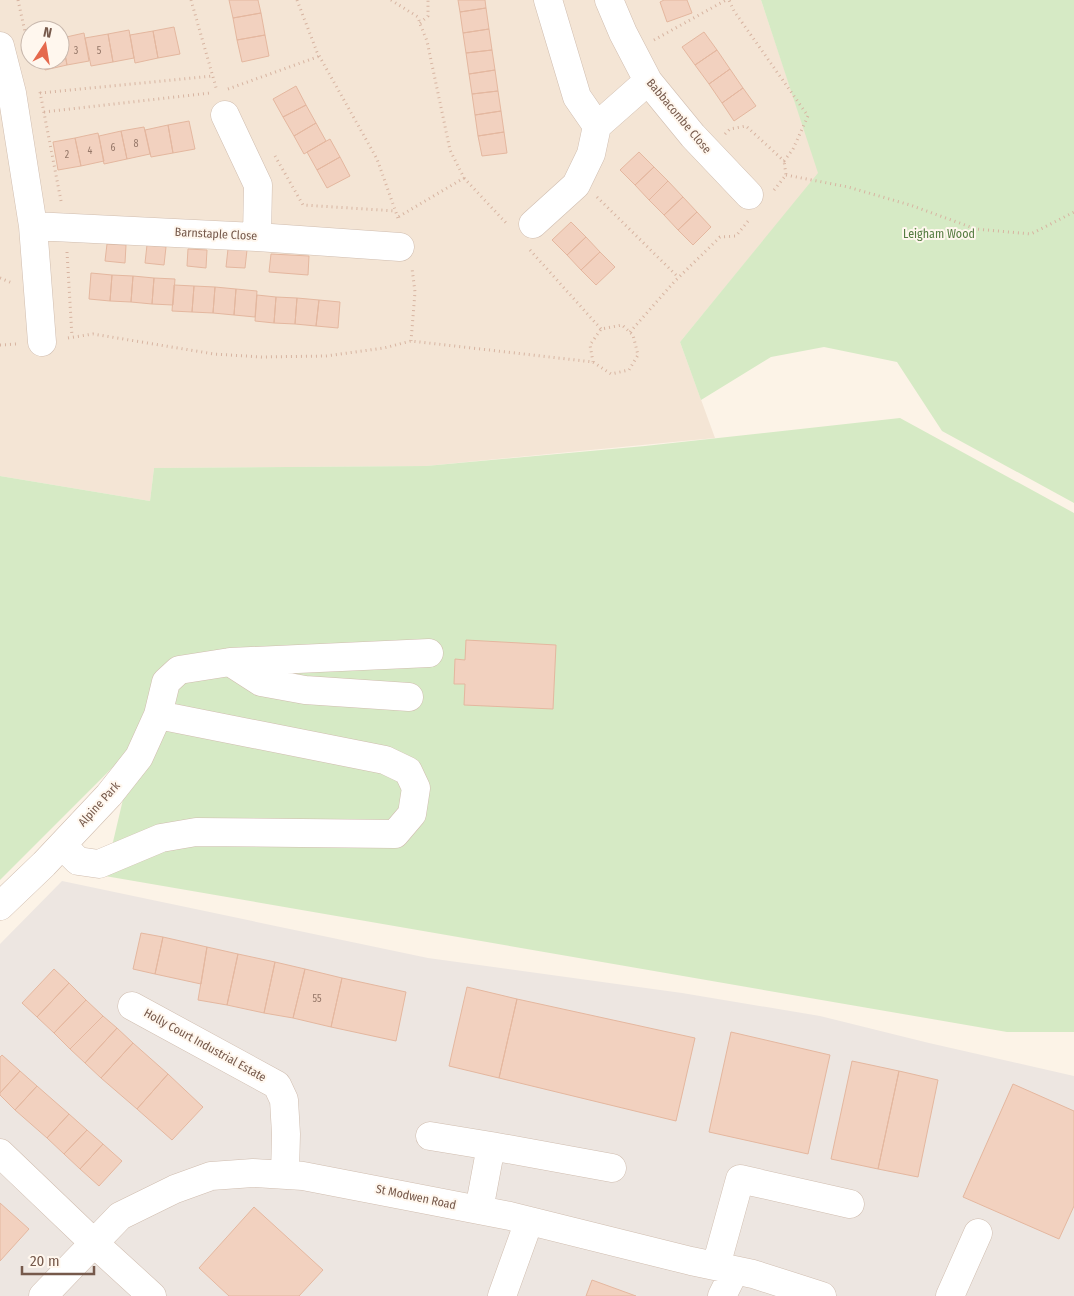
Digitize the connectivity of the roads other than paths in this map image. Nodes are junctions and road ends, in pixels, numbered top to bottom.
1 (548, 0) edge
2 (609, 0) edge
3 (0, 46) edge
4 (648, 81) junction
5 (6, 94) edge
6 (228, 101) road end
7 (597, 126) junction
8 (759, 200) road end
9 (33, 226) junction
10 (523, 232) road end
11 (257, 237) junction
12 (404, 245) road end
13 (42, 342) road end
14 (429, 653) dead end
15 (230, 662) junction
16 (409, 697) dead end
17 (158, 715) junction
18 (62, 845) junction
19 (0, 906) edge
20 (132, 1006) dead end
21 (430, 1136) dead end
22 (491, 1146) junction
23 (0, 1153) edge
24 (612, 1168) dead end
25 (285, 1174) junction
26 (850, 1204) dead end
27 (479, 1210) junction
28 (528, 1221) junction
29 (978, 1233) dead end
30 (94, 1244) junction
31 (725, 1268) junction
32 (43, 1296) edge
33 (152, 1296) edge
34 (502, 1296) edge
35 (722, 1296) edge
36 (822, 1296) edge
37 (950, 1296) edge

1 - 7 street
2 - 4 street, Babbacombe Close
3 - 5 street
4 - 7 street
4 - 8 street, Babbacombe Close
5 - 9 street
6 - 11 street
7 - 10 street
9 - 11 street, Barnstaple Close
9 - 13 street
11 - 12 street, Barnstaple Close
14 - 15 street
15 - 16 street
15 - 17 street, Alpine Park
17 - 18 street, Alpine Park
17 - 18 street
18 - 19 street, Alpine Park
20 - 25 street, Holly Court Industrial Estate
21 - 22 street
22 - 24 street
22 - 27 street
23 - 30 street
25 - 27 street, St Modwen Road
25 - 30 street, St Modwen Road
26 - 31 street
27 - 28 street, St Modwen Road
28 - 31 street, St Modwen Road
28 - 34 street
29 - 37 street
30 - 32 street, St Modwen Road
30 - 33 street
31 - 35 street
31 - 36 street, St Modwen Road

